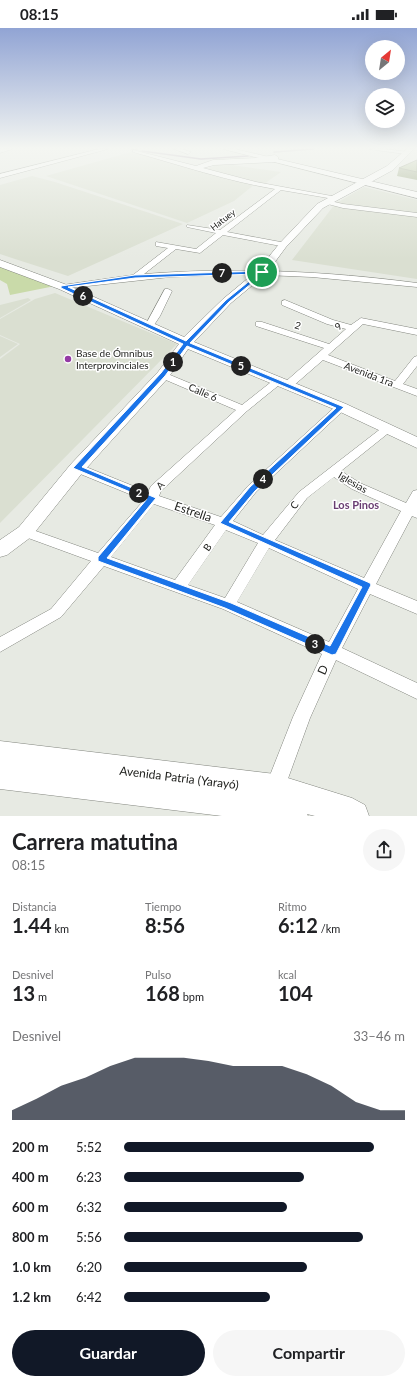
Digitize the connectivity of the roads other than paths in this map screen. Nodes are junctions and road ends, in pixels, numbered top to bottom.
1 (267, 186) edge
2 (358, 186) edge
3 (384, 186) edge
4 (391, 186) edge
5 (280, 188) junction
6 (417, 191) edge
7 (417, 196) edge
8 (330, 200) junction
9 (417, 215) edge
10 (189, 226) dead end
11 (222, 233) junction
12 (159, 244) dead end
13 (283, 245) junction
14 (174, 247) junction
15 (0, 263) edge
16 (262, 272) junction
17 (135, 277) junction
18 (417, 285) edge
19 (63, 287) junction
20 (168, 291) dead end
21 (285, 303) dead end
22 (259, 324) dead end
23 (149, 326) junction
24 (352, 328) junction
25 (417, 332) edge
26 (186, 344) junction
27 (330, 347) junction
28 (322, 356) junction
29 (417, 359) edge
30 (163, 375) junction
31 (284, 383) junction
32 (397, 385) junction
33 (417, 393) edge
34 (341, 407) junction
35 (243, 409) junction
36 (387, 429) junction
37 (417, 443) edge
38 (77, 468) junction
39 (333, 471) junction
40 (417, 494) edge
41 (152, 498) junction
42 (413, 512) edge
43 (224, 523) junction
44 (25, 532) junction
45 (266, 541) junction
46 (0, 550) edge
47 (101, 559) junction
48 (367, 585) junction
49 (178, 588) junction
50 (228, 605) junction
51 (417, 608) edge
52 (0, 645) edge
53 (332, 651) junction
54 (417, 691) edge
55 (0, 755) edge
56 (0, 775) edge
57 (275, 789) junction
58 (293, 816) edge
59 (354, 816) edge

1 - 5 street
2 - 8 street
3 - 7 main road
4 - 6 main road
5 - 8 street
5 - 11 street, Hatuey
8 - 9 street
8 - 13 street
10 - 11 street
11 - 13 street
11 - 14 street, Hatuey
12 - 14 street
13 - 16 street
14 - 17 street
15 - 19 street
16 - 17 street
16 - 18 street
16 - 26 street
17 - 19 street
19 - 23 street
20 - 23 street
21 - 24 street
22 - 27 street, 2
23 - 26 street
24 - 25 street, 9
24 - 27 street, 9
26 - 30 street
26 - 31 street
27 - 28 street, 9
28 - 31 street, 9
28 - 32 street, Avenida 1ra
29 - 32 street
30 - 35 street, Calle 6
30 - 38 street
31 - 34 street
31 - 35 street, A
32 - 33 street, Avenida 1ra
34 - 36 street
34 - 43 street, B
35 - 41 street, A
36 - 37 street
36 - 39 street, C
38 - 41 street, Estrella
38 - 44 street
39 - 42 street, Iglesias
39 - 45 street, C
40 - 42 street, D
41 - 43 street, Estrella
41 - 47 street, A
42 - 48 street, D
43 - 45 street, Estrella
43 - 49 street, B
44 - 46 street
44 - 47 street
45 - 48 street, Estrella
45 - 50 street, C
47 - 49 street
47 - 52 street, A
48 - 51 street, Estrella
48 - 53 street, D
49 - 50 street
50 - 53 street
53 - 54 street
53 - 57 street, D
55 - 57 main road, Avenida Patria (Yarayó)
56 - 58 main road, Avenida Patria (Yarayó)
57 - 59 main road, Avenida Patria (Yarayó)

